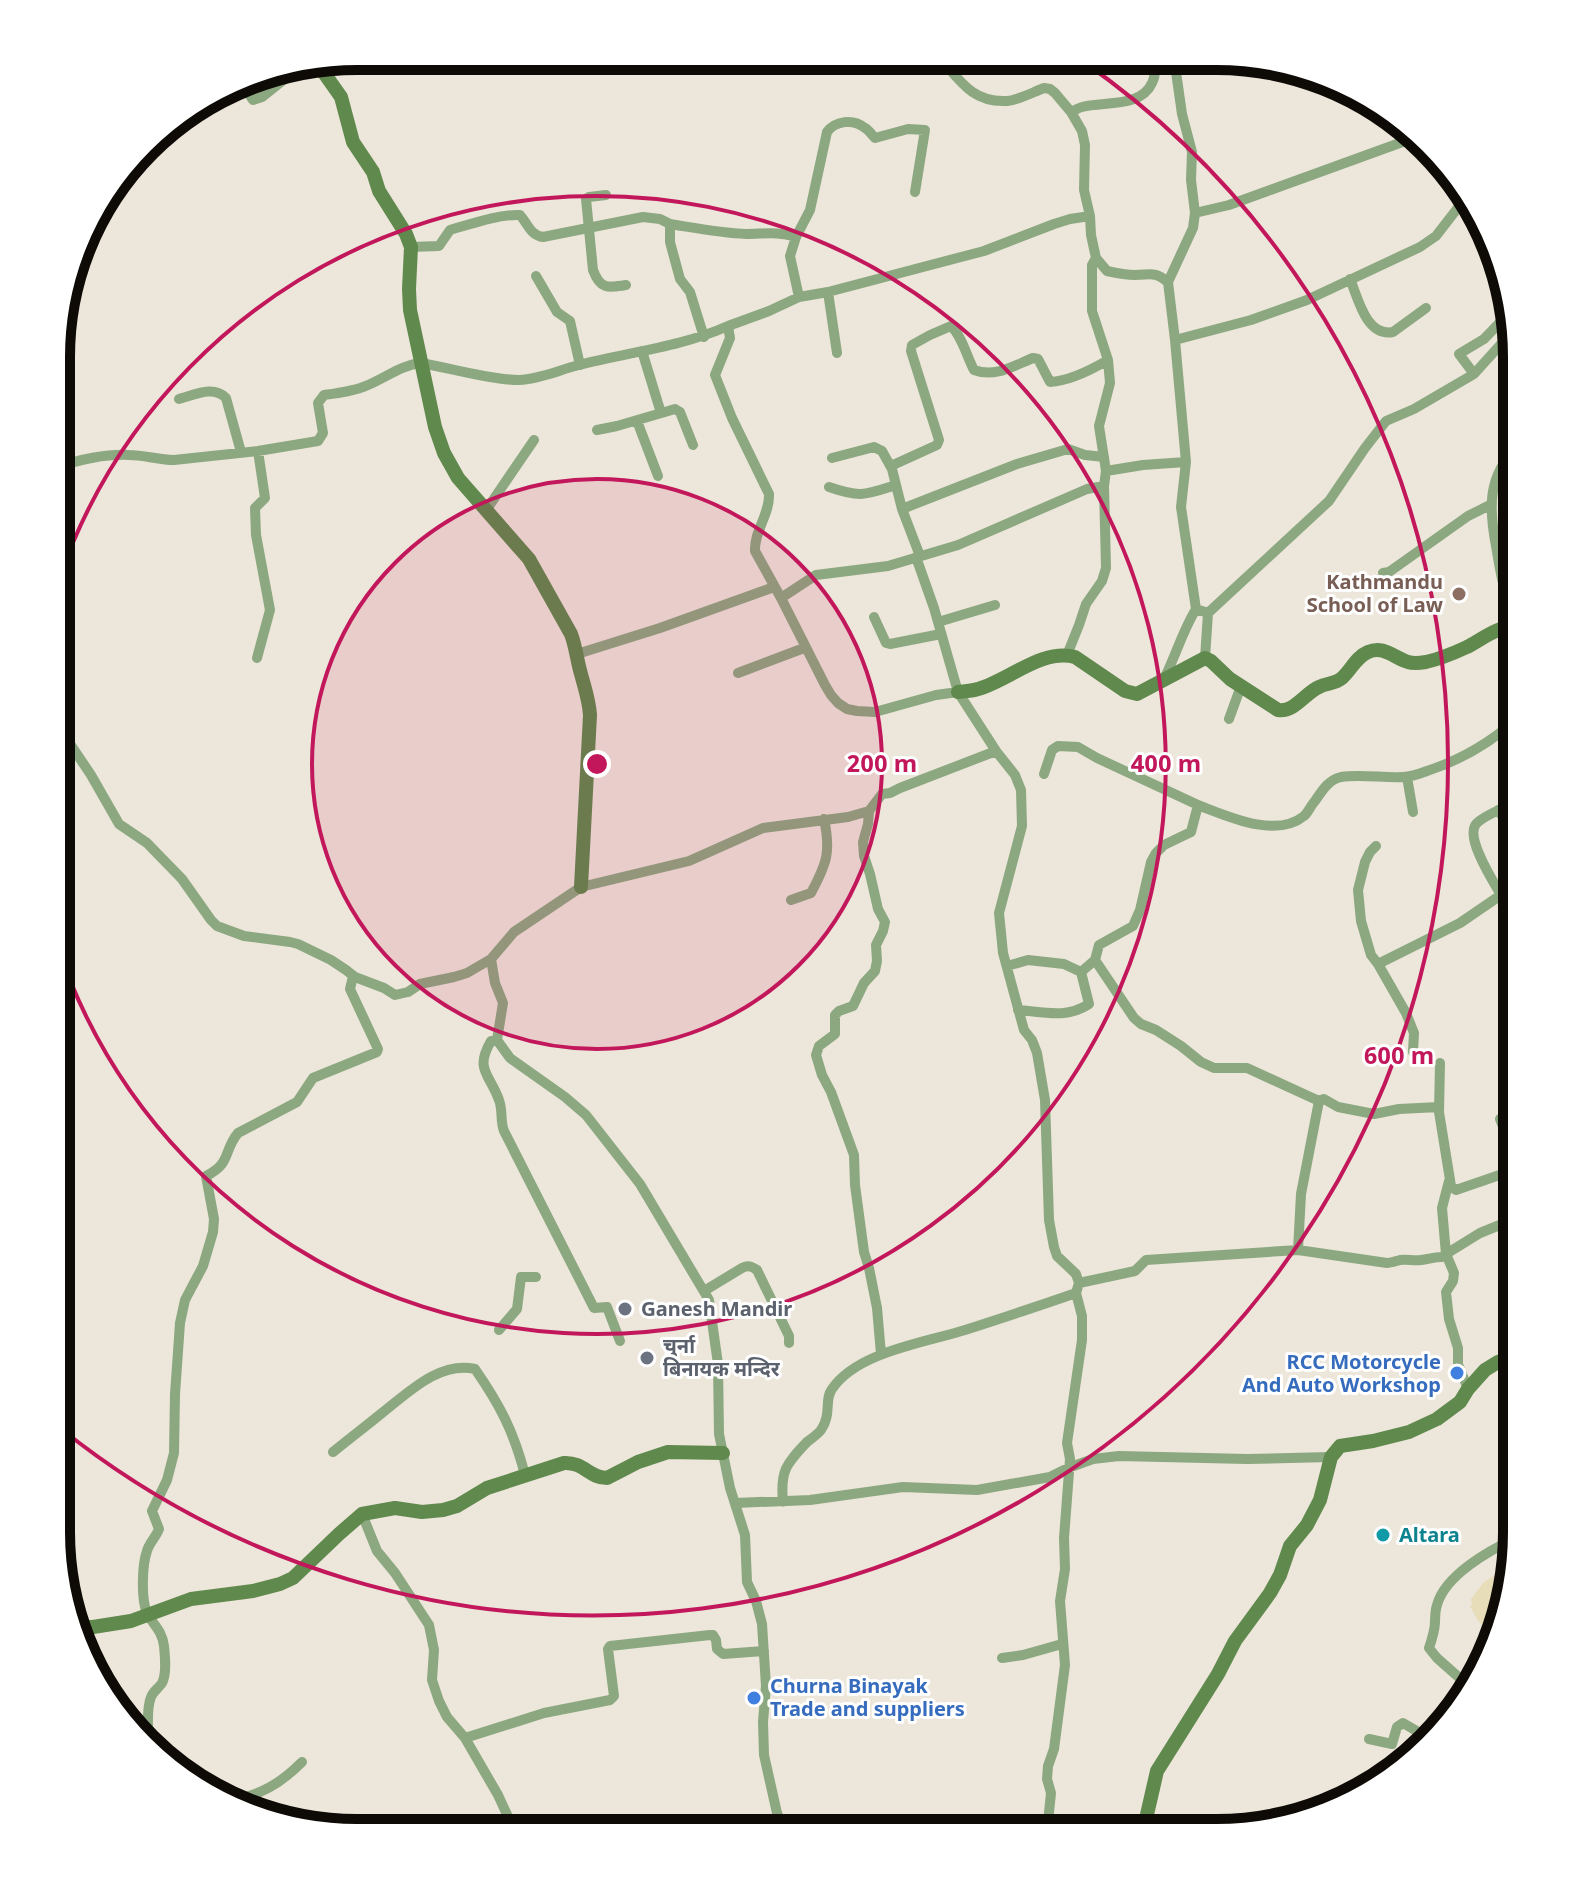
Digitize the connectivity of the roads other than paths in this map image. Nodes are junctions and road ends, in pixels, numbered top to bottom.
1 (950, 70) edge
2 (1155, 70) edge
3 (1176, 70) edge
4 (323, 72) edge
5 (284, 80) edge
6 (247, 92) edge
7 (1071, 112) junction
8 (1405, 141) edge
9 (915, 192) dead end
10 (606, 195) dead end
11 (1460, 205) edge
12 (1195, 213) junction
13 (1090, 216) junction
14 (670, 224) junction
15 (589, 228) junction
16 (796, 237) junction
17 (411, 247) junction
18 (1096, 258) junction
19 (536, 276) dead end
20 (1350, 279) junction
21 (1168, 282) junction
22 (626, 285) dead end
23 (828, 292) junction
24 (799, 297) junction
25 (1426, 308) dead end
26 (1501, 321) edge
27 (728, 326) junction
28 (704, 337) junction
29 (1175, 340) junction
30 (1502, 343) edge
31 (642, 351) junction
32 (837, 353) dead end
33 (1108, 360) junction
34 (421, 363) junction
35 (580, 365) junction
36 (1474, 374) junction
37 (179, 399) dead end
38 (661, 413) junction
39 (637, 421) junction
40 (597, 430) dead end
41 (534, 440) dead end
42 (693, 445) dead end
43 (258, 451) junction
44 (241, 452) junction
45 (1104, 457) junction
46 (832, 458) dead end
47 (1186, 462) junction
48 (70, 463) edge
49 (1503, 466) edge
50 (892, 469) junction
51 (1106, 471) junction
52 (658, 476) dead end
53 (896, 485) junction
54 (1104, 486) junction
55 (829, 487) dead end
56 (1490, 505) junction
57 (487, 509) junction
58 (902, 509) junction
59 (918, 557) junction
60 (1383, 573) dead end
61 (1503, 582) edge
62 (774, 587) junction
63 (781, 598) junction
64 (995, 605) dead end
65 (1196, 609) junction
66 (1208, 613) junction
67 (874, 617) dead end
68 (938, 622) junction
69 (1503, 628) edge
70 (941, 634) junction
71 (804, 648) junction
72 (577, 654) junction
73 (1067, 655) junction
74 (257, 658) dead end
75 (1205, 658) junction
76 (738, 673) dead end
77 (1164, 679) junction
78 (1241, 686) junction
79 (958, 692) junction
80 (1229, 719) dead end
81 (1503, 731) edge
82 (70, 744) edge
83 (996, 751) junction
84 (1044, 774) dead end
85 (1407, 777) junction
86 (1198, 805) junction
87 (1503, 808) edge
88 (1498, 810) junction
89 (869, 811) junction
90 (1413, 812) dead end
91 (1503, 817) edge
92 (824, 819) junction
93 (1376, 846) dead end
94 (581, 887) junction
95 (1501, 895) joint
96 (791, 900) dead end
97 (491, 959) junction
98 (1095, 960) junction
99 (1378, 964) junction
100 (1007, 966) junction
101 (1081, 972) junction
102 (353, 976) junction
103 (1018, 1010) junction
104 (491, 1041) dead end
105 (1413, 1052) dead end
106 (1440, 1063) dead end
107 (1319, 1101) junction
108 (1439, 1107) junction
109 (1500, 1119) dead end
110 (1503, 1126) edge
111 (1503, 1174) edge
112 (1449, 1181) junction
113 (1503, 1224) edge
114 (1298, 1250) junction
115 (1446, 1254) junction
116 (536, 1277) dead end
117 (1078, 1288) junction
118 (704, 1291) junction
119 (499, 1330) dead end
120 (620, 1341) dead end
121 (789, 1343) dead end
122 (881, 1354) junction
123 (1503, 1361) edge
124 (1468, 1389) junction
125 (333, 1452) dead end
126 (723, 1453) junction
127 (1331, 1457) junction
128 (1068, 1468) junction
129 (525, 1475) junction
130 (783, 1502) junction
131 (735, 1503) junction
132 (362, 1514) junction
133 (1502, 1544) edge
134 (148, 1614) junction
135 (85, 1626) edge
136 (1062, 1644) junction
137 (764, 1651) junction
138 (1002, 1658) dead end
139 (1462, 1680) edge
140 (148, 1729) edge
141 (1421, 1733) edge
142 (465, 1738) junction
143 (1369, 1739) dead end
144 (302, 1762) dead end
145 (245, 1796) edge
146 (509, 1819) edge
147 (780, 1819) edge
148 (1048, 1819) edge
149 (1146, 1819) edge

1 - 7 street
2 - 7 street
3 - 12 street
4 - 17 street
5 - 6 street
7 - 13 street
8 - 12 street
9 - 16 street
10 - 15 street
11 - 20 street
12 - 21 street
13 - 18 street
13 - 23 street
14 - 15 street
14 - 16 street
14 - 28 street
15 - 17 street
15 - 22 street
16 - 24 street
17 - 34 street
18 - 21 street
18 - 33 street
19 - 35 street
20 - 25 street
20 - 29 street
21 - 29 street
23 - 24 street
23 - 32 street
24 - 27 street
26 - 36 street
27 - 28 street
27 - 62 street
28 - 31 street
29 - 47 street
30 - 36 street
31 - 35 street
31 - 38 street
33 - 45 street
33 - 50 street
34 - 35 street
34 - 43 street
34 - 57 street
36 - 66 street
37 - 44 street
38 - 39 street
38 - 42 street
39 - 40 street
39 - 52 street
41 - 57 street
43 - 44 street
43 - 74 street
44 - 48 street
45 - 51 street
45 - 58 street
46 - 50 street
47 - 51 street
47 - 65 street
49 - 56 street
50 - 53 street
51 - 54 street
53 - 55 street
53 - 58 street
54 - 59 street
54 - 73 street
56 - 60 street
56 - 61 street
57 - 72 street
58 - 59 street
59 - 63 street
59 - 68 street
62 - 63 street
62 - 72 street
63 - 71 street
64 - 68 street
65 - 66 street
65 - 77 street
66 - 75 street
67 - 70 street
68 - 70 street
69 - 78 street
70 - 79 street
71 - 76 street
71 - 79 street
72 - 94 street
73 - 77 street
73 - 79 street
75 - 77 street
75 - 78 street
78 - 80 street
79 - 83 street
81 - 85 street
82 - 102 street
83 - 89 street
83 - 100 street
84 - 86 street
85 - 86 street
85 - 90 street
86 - 98 street
87 - 88 street
88 - 91 street
88 - 95 street
89 - 92 street
89 - 122 street
92 - 94 street
92 - 96 street
93 - 99 street
94 - 97 street
95 - 99 street
97 - 102 street
97 - 118 street
98 - 101 street
98 - 107 street
99 - 105 street
100 - 101 street
100 - 103 street
101 - 103 street
102 - 134 street
103 - 117 street
104 - 120 street
106 - 108 street
107 - 108 street
107 - 114 street
108 - 112 street
109 - 110 street
111 - 112 street
112 - 115 street
113 - 115 street
114 - 115 street
114 - 117 street
115 - 124 street
116 - 119 street
117 - 122 street
117 - 128 street
118 - 121 street
118 - 126 street
122 - 130 street
123 - 124 street
124 - 127 street
125 - 129 street
126 - 129 street
126 - 131 street
127 - 128 street
127 - 149 street
128 - 130 street
128 - 136 street
129 - 132 street
130 - 131 street
131 - 137 street
132 - 134 street
132 - 142 street
133 - 139 street
134 - 135 street
134 - 140 street
136 - 138 street
136 - 148 street
137 - 142 street
137 - 147 street
141 - 143 street
142 - 146 street
144 - 145 street

